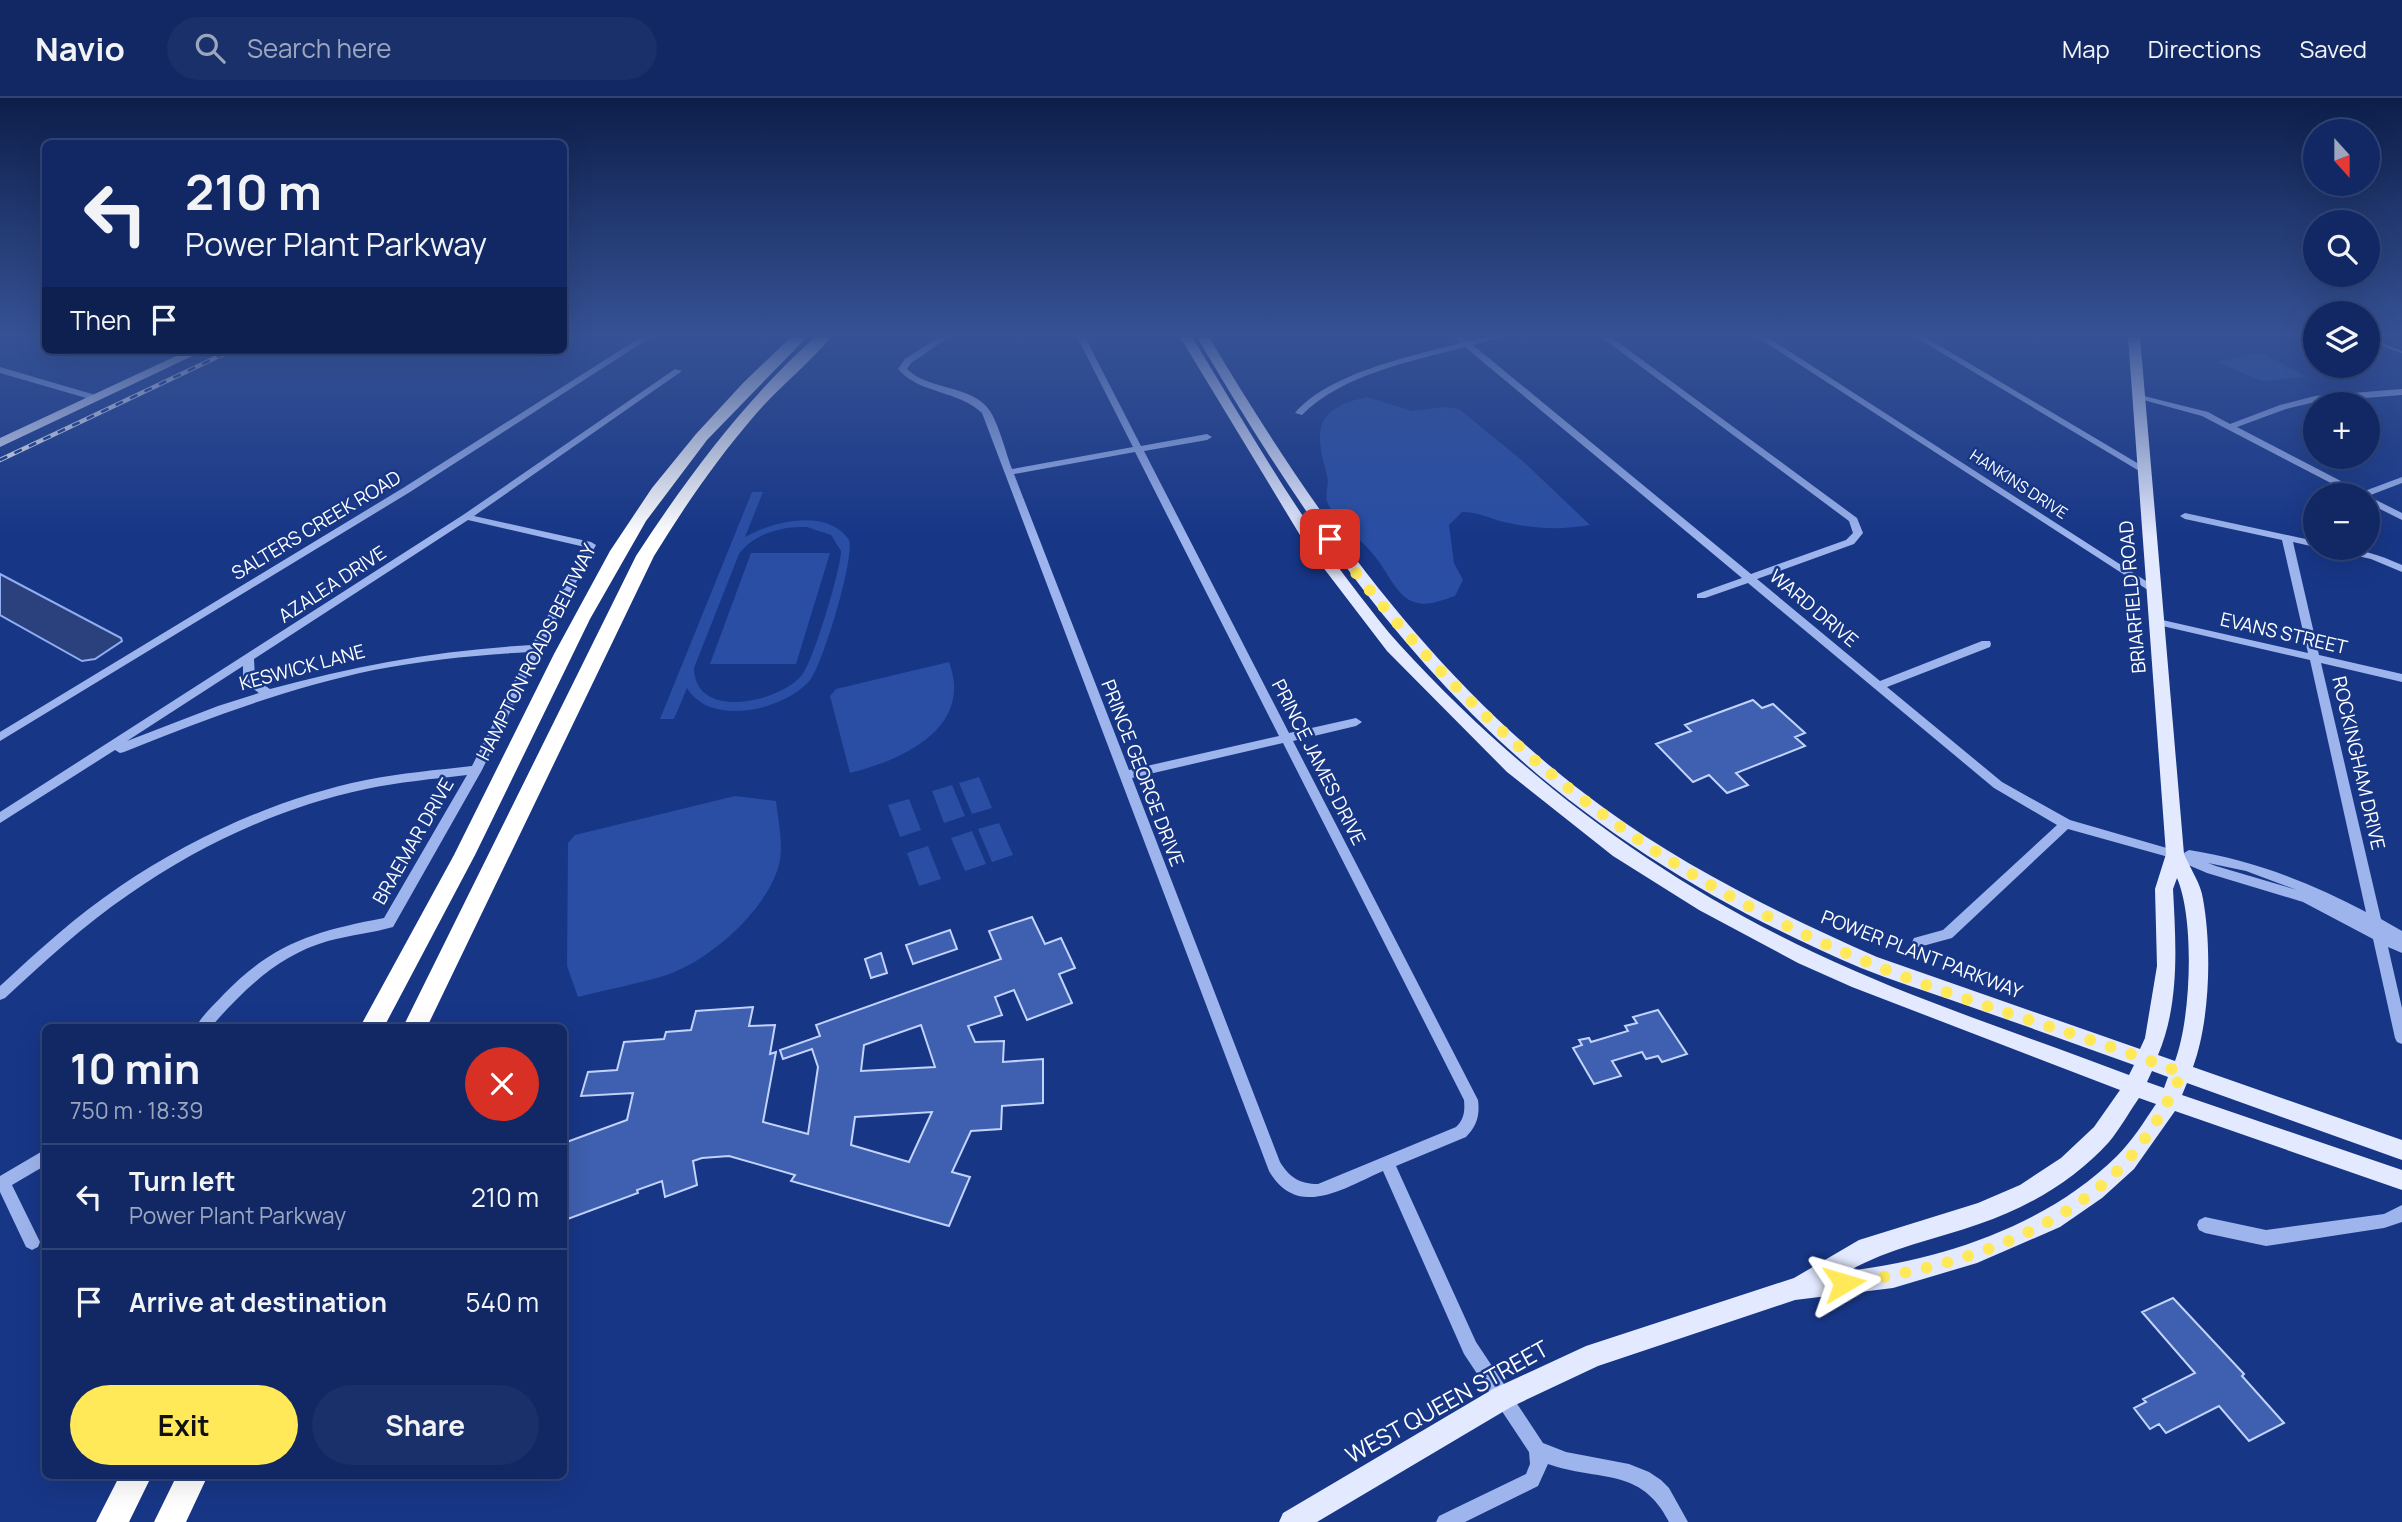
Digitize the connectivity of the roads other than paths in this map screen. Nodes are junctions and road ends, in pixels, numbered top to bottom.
1 (84, 403) edge
2 (545, 403) edge
3 (631, 403) edge
4 (730, 403) edge
5 (755, 403) edge
6 (977, 403) edge
7 (1116, 403) edge
8 (1226, 403) edge
9 (1244, 403) edge
10 (1307, 403) edge
11 (1538, 403) edge
12 (1695, 403) edge
13 (1864, 403) edge
14 (2031, 403) edge
15 (2140, 403) edge
16 (2162, 403) edge
17 (2296, 403) edge
18 (1299, 413) dead end
19 (2232, 426) junction
20 (1207, 437) dead end
21 (0, 443) edge
22 (1139, 449) junction
23 (2144, 470) junction
24 (1009, 472) junction
25 (2402, 480) edge
26 (2339, 483) edge
27 (2380, 488) edge
28 (2380, 505) edge
29 (2185, 516) dead end
30 (466, 517) junction
31 (2402, 517) edge
32 (2287, 538) junction
33 (2303, 541) edge
34 (2380, 559) edge
35 (2402, 569) edge
36 (1749, 577) junction
37 (2155, 590) junction
38 (1702, 596) dead end
39 (2158, 622) junction
40 (1986, 644) dead end
41 (536, 648) junction
42 (2314, 657) junction
43 (248, 659) junction
44 (2402, 678) edge
45 (1880, 685) junction
46 (267, 692) junction
47 (1356, 723) dead end
48 (0, 737) edge
49 (1287, 738) junction
50 (88, 763) junction
51 (476, 771) junction
52 (1125, 775) junction
53 (0, 818) edge
54 (2066, 824) junction
55 (2175, 854) junction
56 (2378, 929) junction
57 (2402, 937) edge
58 (1919, 942) dead end
59 (2402, 948) edge
60 (0, 993) edge
61 (206, 1024) edge
62 (374, 1024) edge
63 (416, 1024) edge
64 (2402, 1038) edge
65 (2148, 1060) junction
66 (2182, 1073) junction
67 (2135, 1086) junction
68 (2169, 1100) junction
69 (2402, 1150) edge
70 (42, 1158) edge
71 (1387, 1161) junction
72 (2402, 1180) edge
73 (2, 1183) edge
74 (2402, 1212) edge
75 (2205, 1224) dead end
76 (32, 1242) dead end
77 (1795, 1289) junction
78 (1502, 1398) junction
79 (1537, 1448) junction
80 (135, 1479) edge
81 (191, 1479) edge
82 (112, 1522) edge
83 (170, 1522) edge
84 (1292, 1522) edge
85 (1445, 1522) edge
86 (1679, 1522) edge

1 - 21 main road
2 - 48 street, SALTERS CREEK ROAD
3 - 30 street, AZALEA DRIVE
4 - 62 highway, HAMPTON ROADS BELTWAY
5 - 63 highway, HAMPTON ROADS BELTWAY
6 - 24 street, PRINCE GEORGE DRIVE
7 - 22 street, PRINCE JAMES DRIVE
8 - 67 main road
9 - 65 main road, POWER PLANT PARKWAY
10 - 18 street
11 - 36 street, WARD DRIVE
12 - 36 street
13 - 37 street, HANKINS DRIVE
14 - 23 street
15 - 23 main road, BRIARFIELD ROAD
16 - 19 street
17 - 19 street
19 - 26 street
20 - 22 street
22 - 24 street
22 - 49 street, PRINCE JAMES DRIVE
23 - 37 main road, BRIARFIELD ROAD
24 - 52 street, PRINCE GEORGE DRIVE
25 - 27 street
28 - 31 street
29 - 32 street
30 - 41 street, BRAEMAR DRIVE
30 - 43 street, AZALEA DRIVE
32 - 33 street
32 - 42 street, ROCKINGHAM DRIVE
34 - 35 street
36 - 38 street
36 - 45 street, WARD DRIVE
37 - 39 main road, BRIARFIELD ROAD
39 - 42 street, EVANS STREET
39 - 55 main road, BRIARFIELD ROAD
40 - 45 street
41 - 46 street, KESWICK LANE
41 - 51 street, BRAEMAR DRIVE
42 - 44 street, EVANS STREET
42 - 56 street, ROCKINGHAM DRIVE
43 - 46 street
43 - 50 street, AZALEA DRIVE
45 - 54 street, WARD DRIVE
46 - 50 street, KESWICK LANE
47 - 49 street
49 - 52 street
49 - 71 street, PRINCE JAMES DRIVE
50 - 53 street, AZALEA DRIVE
51 - 60 street
51 - 61 street, BRAEMAR DRIVE
52 - 71 street, PRINCE GEORGE DRIVE
54 - 55 street, WARD DRIVE
54 - 58 street
55 - 56 street, WARD DRIVE
55 - 65 main road, BRIARFIELD ROAD
55 - 66 main road, BRIARFIELD ROAD
56 - 57 street
56 - 59 street
56 - 64 street, ROCKINGHAM DRIVE
65 - 66 main road, POWER PLANT PARKWAY
65 - 67 main road, WEST QUEEN STREET
66 - 68 main road, BRIARFIELD ROAD
66 - 69 main road, POWER PLANT PARKWAY
67 - 68 main road
67 - 77 main road, WEST QUEEN STREET
68 - 72 main road
68 - 77 main road, WEST QUEEN STREET
70 - 73 street
71 - 78 street
73 - 76 street
74 - 75 street
77 - 78 main road, WEST QUEEN STREET
78 - 79 street
78 - 84 main road, WEST QUEEN STREET
79 - 85 street
79 - 86 street
80 - 82 highway
81 - 83 highway

